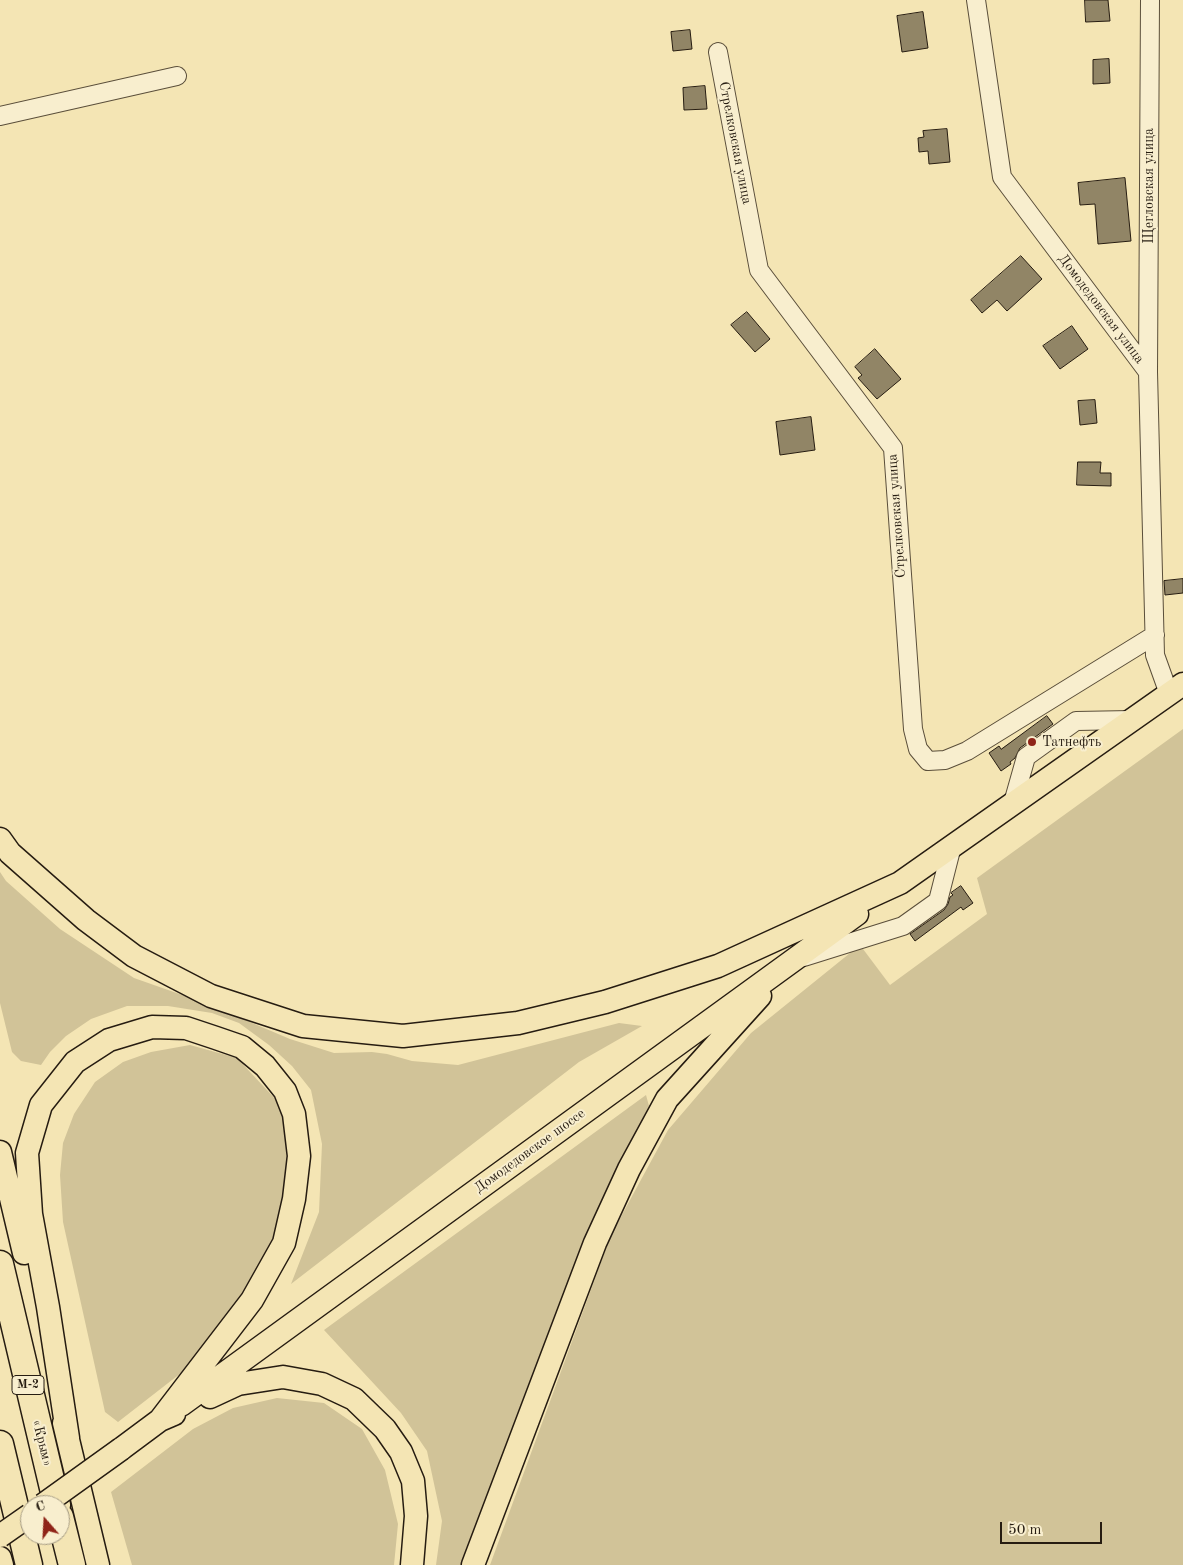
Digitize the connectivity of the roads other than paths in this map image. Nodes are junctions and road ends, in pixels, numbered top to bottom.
1 (976, 0) edge
2 (1150, 0) edge
3 (718, 52) dead end
4 (176, 76) dead end
5 (0, 116) edge
6 (1148, 372) junction
7 (1155, 635) junction
8 (1176, 689) edge
9 (1131, 720) junction
10 (1013, 803) junction
11 (0, 839) edge
12 (952, 846) junction
13 (900, 883) junction
14 (791, 960) junction
15 (0, 1152) edge
16 (0, 1264) edge
17 (160, 1420) junction
18 (68, 1438) junction
19 (0, 1444) edge
20 (55, 1495) edge
21 (57, 1495) edge
22 (81, 1496) junction
23 (20, 1522) edge
24 (0, 1536) edge
25 (67, 1545) edge
26 (0, 1558) edge
27 (2, 1565) edge
28 (29, 1565) edge
29 (72, 1565) edge
30 (98, 1565) edge
31 (108, 1565) edge
32 (412, 1565) edge
33 (472, 1565) edge

1 - 6 street, Домодедовская улица
2 - 6 street, Щегловская улица
3 - 7 street, Стрелковская улица
4 - 5 street
6 - 7 street, Домодедовская улица
7 - 8 street, Домодедовская улица
8 - 9 main road
9 - 10 main road
9 - 10 street
10 - 12 main road
11 - 13 main road
12 - 13 main road
12 - 14 street
13 - 14 main road, Домодедовское шоссе
14 - 17 main road, Домодедовское шоссе
14 - 33 main road
15 - 18 main road
16 - 20 highway, «Крым» / М-2
17 - 18 main road
17 - 21 main road, bridge
17 - 32 main road
18 - 22 main road
19 - 28 highway
22 - 30 main road
22 - 31 main road
23 - 24 main road, bridge
25 - 29 highway
26 - 27 main road

